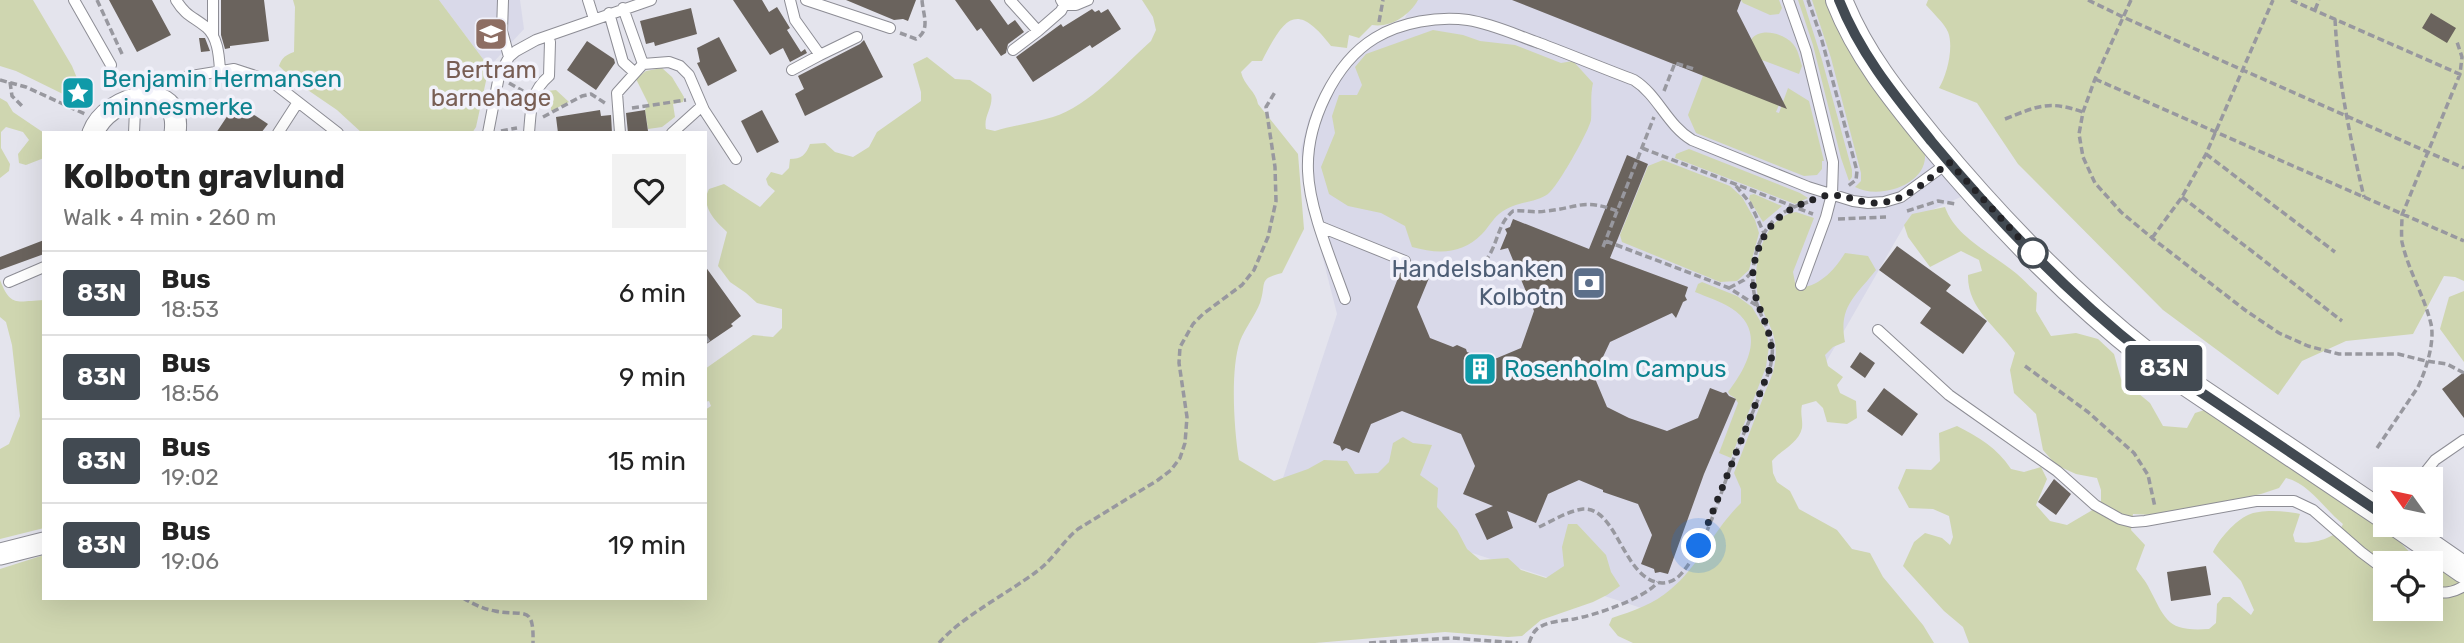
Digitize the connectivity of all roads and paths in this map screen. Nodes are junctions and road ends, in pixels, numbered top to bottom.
1 (74, 0) edge
2 (176, 0) edge
3 (213, 0) edge
4 (503, 0) edge
5 (588, 0) edge
6 (651, 0) edge
7 (790, 0) edge
8 (806, 0) edge
9 (922, 0) edge
10 (1010, 0) edge
11 (1088, 0) edge
12 (1788, 0) edge
13 (1808, 0) edge
14 (1839, 0) edge
15 (2088, 0) edge
16 (2132, 0) edge
17 (2273, 0) edge
18 (2291, 0) edge
19 (2319, 0) edge
20 (1063, 3) edge
21 (623, 8) junction
22 (2315, 10) junction
23 (609, 13) junction
24 (2123, 18) junction
25 (594, 19) junction
26 (2335, 19) junction
27 (890, 28) dead end
28 (1038, 31) junction
29 (213, 35) junction
30 (858, 37) dead end
31 (909, 37) dead end
32 (550, 42) dead end
33 (2457, 42) dead end
34 (1013, 51) dead end
35 (820, 55) junction
36 (509, 57) junction
37 (111, 65) dead end
38 (638, 68) junction
39 (220, 70) junction
40 (2243, 70) junction
41 (792, 71) dead end
42 (2462, 75) edge
43 (499, 76) junction
44 (2095, 79) junction
45 (0, 80) edge
46 (10, 82) junction
47 (1275, 92) dead end
48 (152, 96) junction
49 (582, 96) dead end
50 (533, 97) junction
51 (298, 102) junction
52 (603, 102) dead end
53 (701, 102) junction
54 (24, 108) dead end
55 (135, 110) dead end
56 (617, 111) junction
57 (2083, 112) junction
58 (2345, 114) junction
59 (2005, 120) dead end
60 (97, 127) edge
61 (134, 131) edge
62 (175, 131) edge
63 (279, 131) edge
64 (335, 131) edge
65 (488, 131) edge
66 (529, 131) edge
67 (620, 131) edge
68 (674, 131) edge
69 (2216, 132) junction
70 (1642, 148) dead end
71 (2429, 153) junction
72 (2206, 154) junction
73 (736, 159) dead end
74 (1637, 159) dead end
75 (1949, 162) junction
76 (2464, 168) edge
77 (1735, 184) junction
78 (1832, 194) junction
79 (2182, 197) junction
80 (2364, 197) junction
81 (1923, 205) dead end
82 (1794, 207) junction
83 (1961, 208) dead end
84 (1617, 211) junction
85 (2402, 215) junction
86 (1826, 217) junction
87 (1321, 227) junction
88 (1764, 233) junction
89 (2152, 238) junction
90 (1606, 240) junction
91 (2464, 241) edge
92 (1603, 247) dead end
93 (2335, 253) dead end
94 (1405, 261) joint
95 (42, 268) edge
96 (1753, 271) junction
97 (9, 282) dead end
98 (1801, 285) dead end
99 (1728, 288) junction
100 (1345, 299) dead end
101 (1758, 307) junction
102 (2342, 321) dead end
103 (1878, 330) dead end
104 (707, 339) edge
105 (709, 342) dead end
106 (2426, 361) junction
107 (2025, 366) dead end
108 (2464, 373) edge
109 (2464, 440) edge
110 (2377, 448) dead end
111 (2429, 467) edge
112 (2373, 508) edge
113 (2155, 519) junction
114 (1539, 527) dead end
115 (2416, 537) edge
116 (42, 544) edge
117 (0, 554) edge
118 (2373, 561) edge
119 (2464, 570) edge
120 (1658, 582) junction
121 (2464, 586) edge
122 (2443, 593) edge
123 (467, 600) edge
124 (533, 643) edge
125 (939, 643) edge
126 (1369, 643) edge
127 (1518, 643) edge
128 (1529, 643) edge

1 - 37 lane
2 - 29 lane
3 - 29 lane
4 - 36 lane
5 - 25 lane
6 - 21 lane
7 - 35 lane
8 - 27 lane
9 - 31 path
10 - 28 lane
11 - 20 lane
12 - 78 lane
13 - 78 path
14 - 75 street
15 - 24 path
16 - 24 path
17 - 40 path
18 - 22 path
19 - 22 path
20 - 28 lane
21 - 23 lane
21 - 38 lane
22 - 26 path
23 - 25 lane
23 - 38 lane
24 - 40 path
24 - 44 path
25 - 36 lane
26 - 42 path
26 - 58 path
28 - 34 lane
29 - 39 lane
30 - 35 lane
32 - 50 lane
33 - 42 path
35 - 41 lane
36 - 43 lane
38 - 53 lane
38 - 56 lane
39 - 48 lane
39 - 51 lane
40 - 58 path
40 - 69 path
42 - 71 path
43 - 50 path
43 - 65 lane
44 - 57 path
44 - 69 path
45 - 46 path
46 - 54 path
46 - 60 path
47 - 125 path
48 - 60 street
48 - 62 street
49 - 52 path
50 - 66 lane
51 - 63 lane
51 - 64 lane
53 - 56 path
53 - 68 lane
53 - 73 lane
55 - 61 lane
56 - 67 lane
57 - 59 path
57 - 89 path
58 - 71 path
58 - 80 path
69 - 72 path
69 - 80 path
70 - 77 path
71 - 76 path
71 - 85 path
72 - 79 path
72 - 93 path
74 - 84 path
75 - 78 lane
75 - 112 street
77 - 82 path
77 - 88 path
78 - 82 path
78 - 86 lane
78 - 87 lane
79 - 89 path
79 - 102 path
80 - 85 path
81 - 83 path
82 - 86 path
82 - 88 path
84 - 90 path
84 - 94 path
85 - 91 path
85 - 106 path
86 - 98 lane
87 - 94 lane
87 - 100 lane
88 - 96 path
89 - 106 path
90 - 92 path
90 - 99 path
95 - 97 lane
96 - 99 path
96 - 101 path
99 - 101 path
101 - 120 path
103 - 113 lane
104 - 105 path
106 - 108 path
106 - 110 path
107 - 113 path
109 - 111 lane
113 - 118 lane
114 - 120 path
115 - 119 street
116 - 117 street
120 - 128 path
121 - 122 lane
123 - 124 path
126 - 127 path

